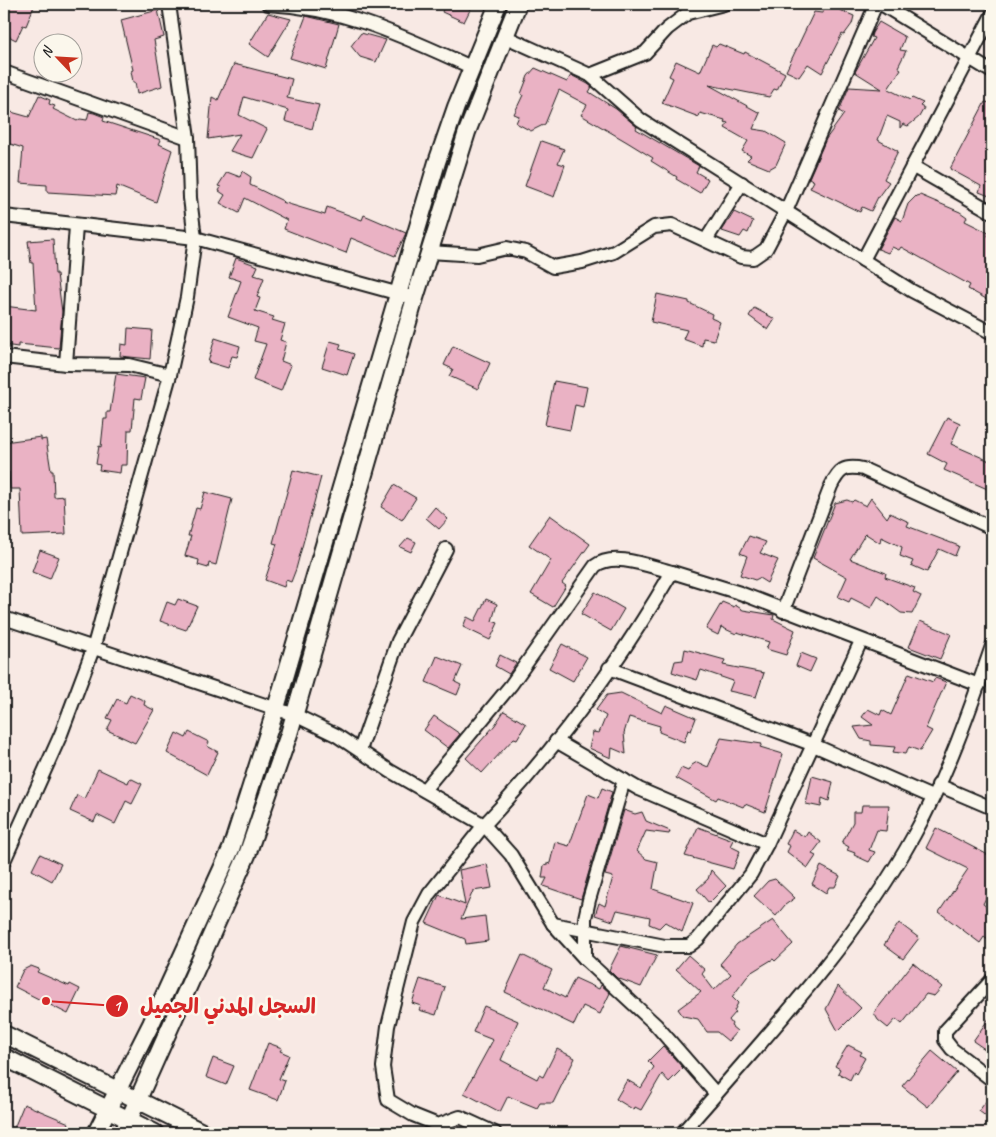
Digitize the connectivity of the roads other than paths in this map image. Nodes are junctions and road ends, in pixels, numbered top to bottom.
1 (169, 4) edge
2 (268, 4) edge
3 (498, 4) edge
4 (518, 4) edge
5 (724, 4) edge
6 (876, 4) edge
7 (881, 4) edge
8 (307, 5) edge
9 (992, 15) edge
10 (504, 36) junction
11 (969, 59) junction
12 (472, 67) junction
13 (4, 72) edge
14 (992, 72) edge
15 (590, 75) junction
16 (188, 138) junction
17 (912, 166) junction
18 (742, 183) junction
19 (786, 211) junction
20 (992, 212) edge
21 (4, 216) edge
22 (76, 226) junction
23 (195, 238) junction
24 (706, 240) junction
25 (429, 252) junction
26 (863, 260) junction
27 (397, 293) junction
28 (415, 298) junction
29 (992, 333) edge
30 (4, 357) edge
31 (66, 364) junction
32 (170, 375) junction
33 (992, 528) edge
34 (446, 549) dead end
35 (672, 572) junction
36 (783, 611) junction
37 (4, 618) edge
38 (861, 641) junction
39 (992, 646) edge
40 (93, 648) junction
41 (609, 668) junction
42 (979, 685) junction
43 (276, 708) junction
44 (295, 715) junction
45 (556, 741) junction
46 (811, 744) junction
47 (360, 750) junction
48 (624, 780) junction
49 (938, 785) junction
50 (424, 790) junction
51 (932, 798) junction
52 (992, 808) edge
53 (484, 825) junction
54 (768, 844) junction
55 (4, 861) edge
56 (553, 924) junction
57 (586, 930) junction
58 (585, 959) junction
59 (992, 980) edge
60 (4, 1034) edge
61 (4, 1057) edge
62 (992, 1080) edge
63 (118, 1090) junction
64 (716, 1094) junction
65 (139, 1100) junction
66 (107, 1110) junction
67 (126, 1127) edge
68 (96, 1133) edge
69 (155, 1133) edge
70 (204, 1133) edge
71 (495, 1133) edge
72 (682, 1133) edge

1 - 16 street
2 - 8 street
3 - 12 street
4 - 10 street
5 - 15 street
6 - 19 street
7 - 11 street
8 - 12 street
9 - 11 street
10 - 15 street
10 - 25 street
11 - 14 street
11 - 17 street
12 - 27 street
13 - 16 street
15 - 18 street
16 - 23 street
17 - 20 street
17 - 26 street
18 - 19 street
18 - 24 street
19 - 24 street
19 - 26 street
21 - 22 street
22 - 23 street
22 - 31 street
23 - 27 street
23 - 32 street
24 - 25 street
25 - 28 street
26 - 29 street
27 - 28 street
27 - 43 street
28 - 44 street
30 - 31 street
31 - 32 street
32 - 40 street
33 - 36 street
34 - 47 street
35 - 36 street
35 - 41 street
35 - 50 street
36 - 38 street
37 - 40 street
38 - 42 street
38 - 46 street
39 - 42 street
40 - 43 street
40 - 55 street
41 - 45 street
41 - 46 street
42 - 49 street
43 - 44 street
43 - 63 street
44 - 47 street
44 - 65 street
45 - 48 street
45 - 53 street
46 - 51 street
46 - 54 street
47 - 50 street
48 - 54 street
48 - 57 street
49 - 51 street
49 - 52 street
50 - 53 street
51 - 64 street
53 - 56 street
53 - 71 street
54 - 57 street
56 - 57 street
56 - 58 street
57 - 58 street
58 - 64 street
59 - 62 street
60 - 63 street
61 - 66 street
63 - 65 street
63 - 66 street
64 - 72 street
65 - 67 street
65 - 70 street
66 - 67 street
66 - 68 street
67 - 69 street

